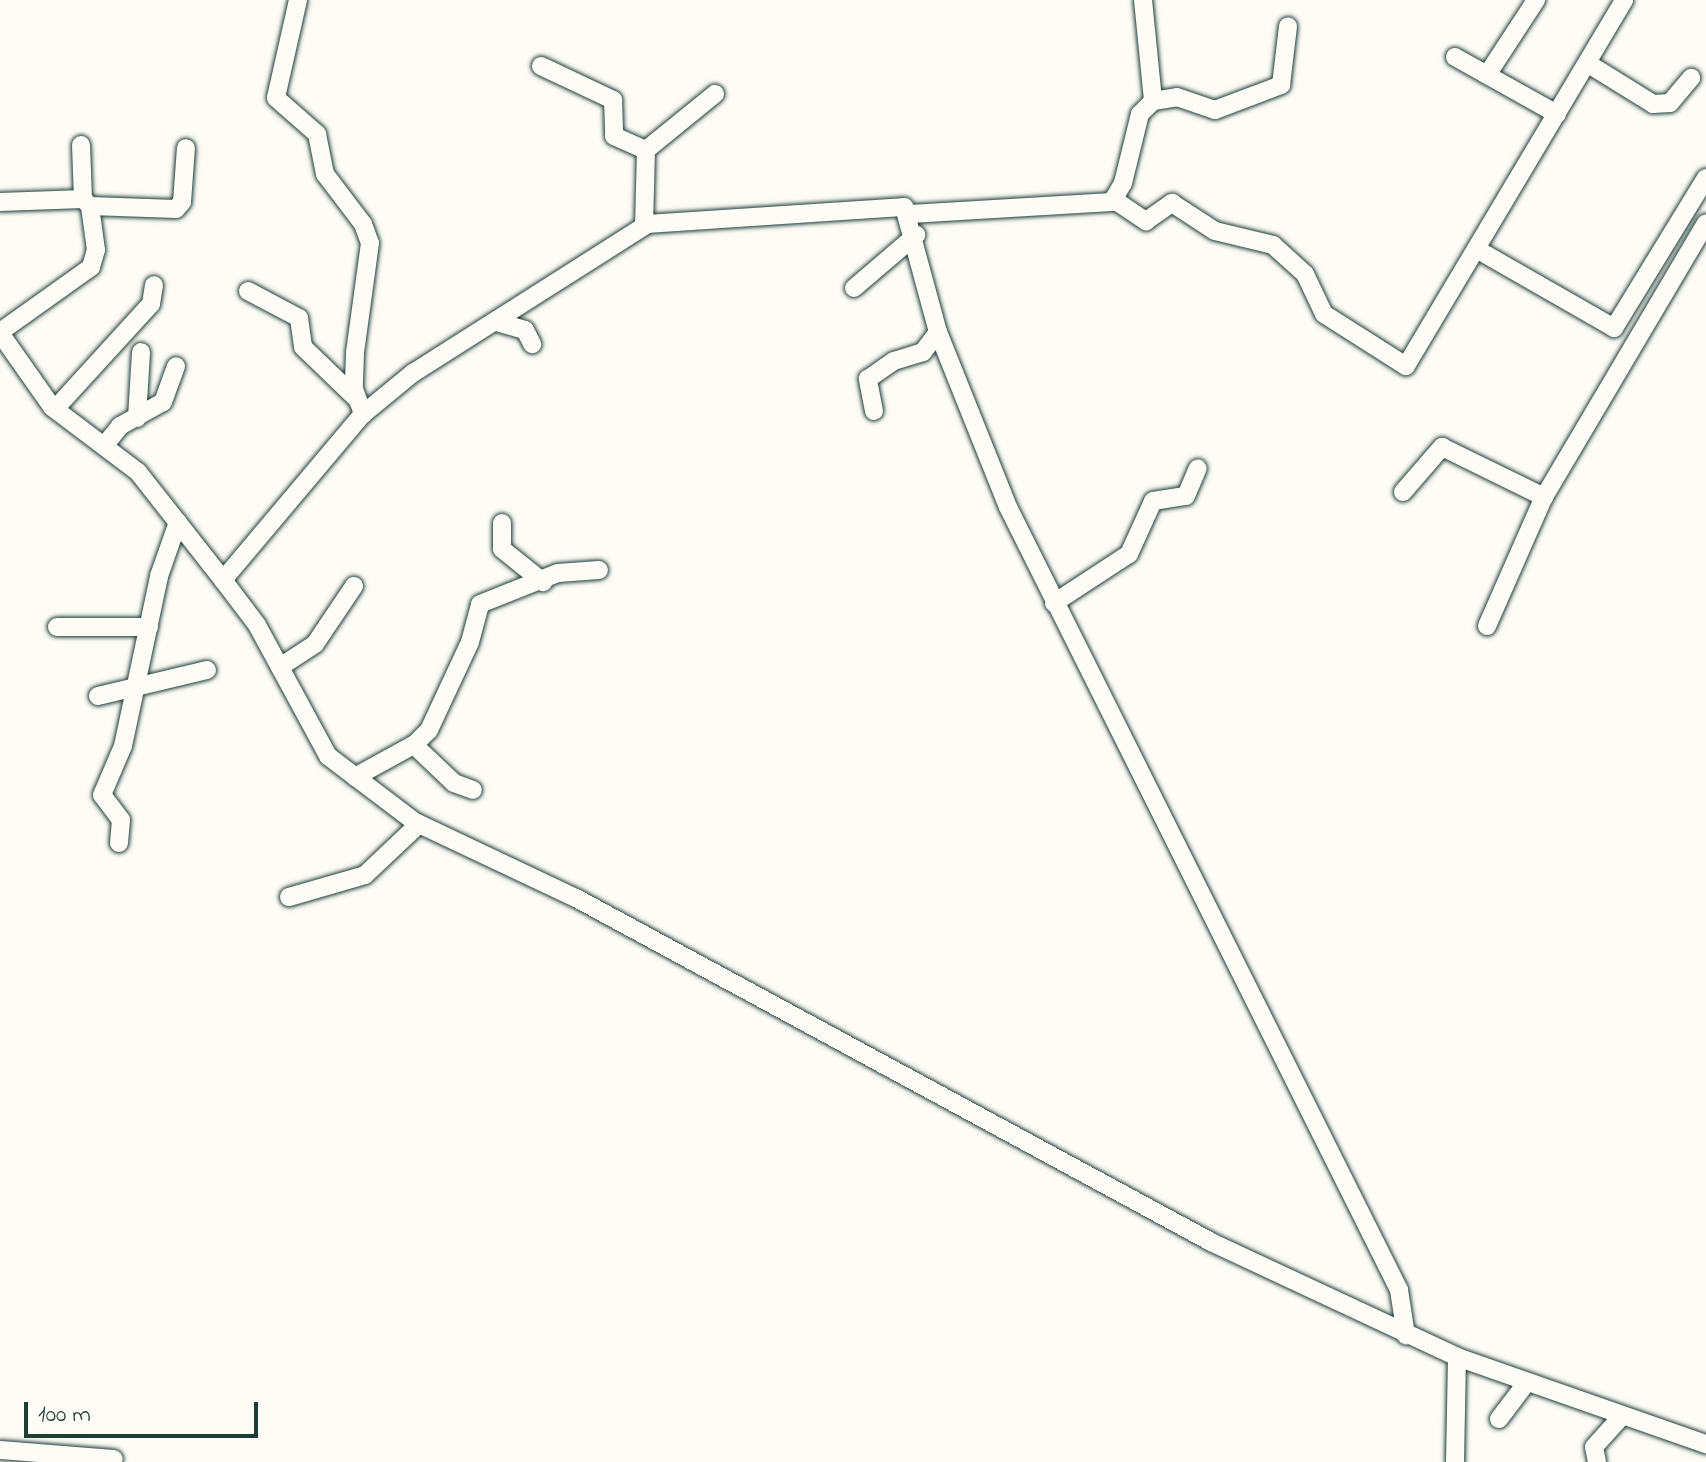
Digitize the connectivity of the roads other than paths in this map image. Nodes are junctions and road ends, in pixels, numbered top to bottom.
1 (298, 0) edge
2 (1143, 0) edge
3 (1536, 0) edge
4 (1624, 0) edge
5 (1288, 26) dead end
6 (1455, 57) dead end
7 (1587, 63) junction
8 (541, 66) dead end
9 (1487, 75) junction
10 (1691, 78) dead end
11 (715, 94) dead end
12 (1153, 101) junction
13 (1557, 114) junction
14 (81, 145) dead end
15 (186, 148) dead end
16 (646, 150) junction
17 (1706, 178) edge
18 (1113, 199) junction
19 (0, 202) edge
20 (86, 202) junction
21 (910, 214) junction
22 (1706, 223) edge
23 (644, 226) junction
24 (916, 235) junction
25 (1478, 250) junction
26 (154, 285) dead end
27 (854, 288) dead end
28 (248, 291) dead end
29 (497, 322) junction
30 (0, 332) edge
31 (938, 332) junction
32 (532, 344) dead end
33 (141, 352) dead end
34 (176, 366) dead end
35 (360, 407) junction
36 (55, 409) junction
37 (874, 411) dead end
38 (137, 418) junction
39 (104, 446) junction
40 (1198, 468) dead end
41 (1403, 492) dead end
42 (1544, 497) junction
43 (178, 522) junction
44 (502, 523) dead end
45 (599, 570) dead end
46 (223, 580) junction
47 (543, 582) junction
48 (354, 586) dead end
49 (1054, 603) junction
50 (1487, 626) dead end
51 (57, 627) dead end
52 (149, 627) junction
53 (280, 667) junction
54 (207, 670) dead end
55 (136, 687) junction
56 (98, 696) dead end
57 (414, 745) junction
58 (355, 777) junction
59 (473, 790) dead end
60 (419, 824) junction
61 (119, 843) dead end
62 (289, 897) dead end
63 (1406, 1335) junction
64 (1457, 1357) junction
65 (1527, 1382) junction
66 (1621, 1417) junction
67 (1499, 1419) dead end
68 (1706, 1444) edge
69 (0, 1451) edge
70 (114, 1459) dead end
71 (12, 1462) edge
72 (1455, 1462) edge
73 (1597, 1462) edge

1 - 35 street
2 - 12 street
3 - 9 street
4 - 7 street
5 - 12 street
6 - 9 street
7 - 10 street
7 - 13 street
8 - 16 street
9 - 13 street
11 - 16 street
12 - 18 street
13 - 25 street
14 - 20 street
15 - 20 street
16 - 23 street
17 - 25 street
18 - 21 street
18 - 25 street
19 - 20 street
20 - 30 street
21 - 23 street
21 - 24 street
22 - 42 street
23 - 29 street
24 - 27 street
24 - 31 street
26 - 36 street
28 - 35 street
29 - 32 street
29 - 35 street
30 - 36 street
31 - 37 street
31 - 49 street
33 - 38 street
34 - 38 street
35 - 46 street
36 - 39 street
38 - 39 street
39 - 43 street
40 - 49 street
41 - 42 street
42 - 50 street
43 - 46 street
43 - 52 street
44 - 47 street
45 - 47 street
46 - 53 street
47 - 57 street
48 - 53 street
49 - 63 street
51 - 52 street
52 - 55 street
53 - 58 street
54 - 55 street
55 - 56 street
55 - 61 street
57 - 58 street
57 - 59 street
58 - 60 street
60 - 62 street
60 - 63 street
63 - 64 street
64 - 65 street
64 - 72 street
65 - 66 street
65 - 67 street
66 - 68 street
66 - 73 street
69 - 70 street
69 - 71 street

